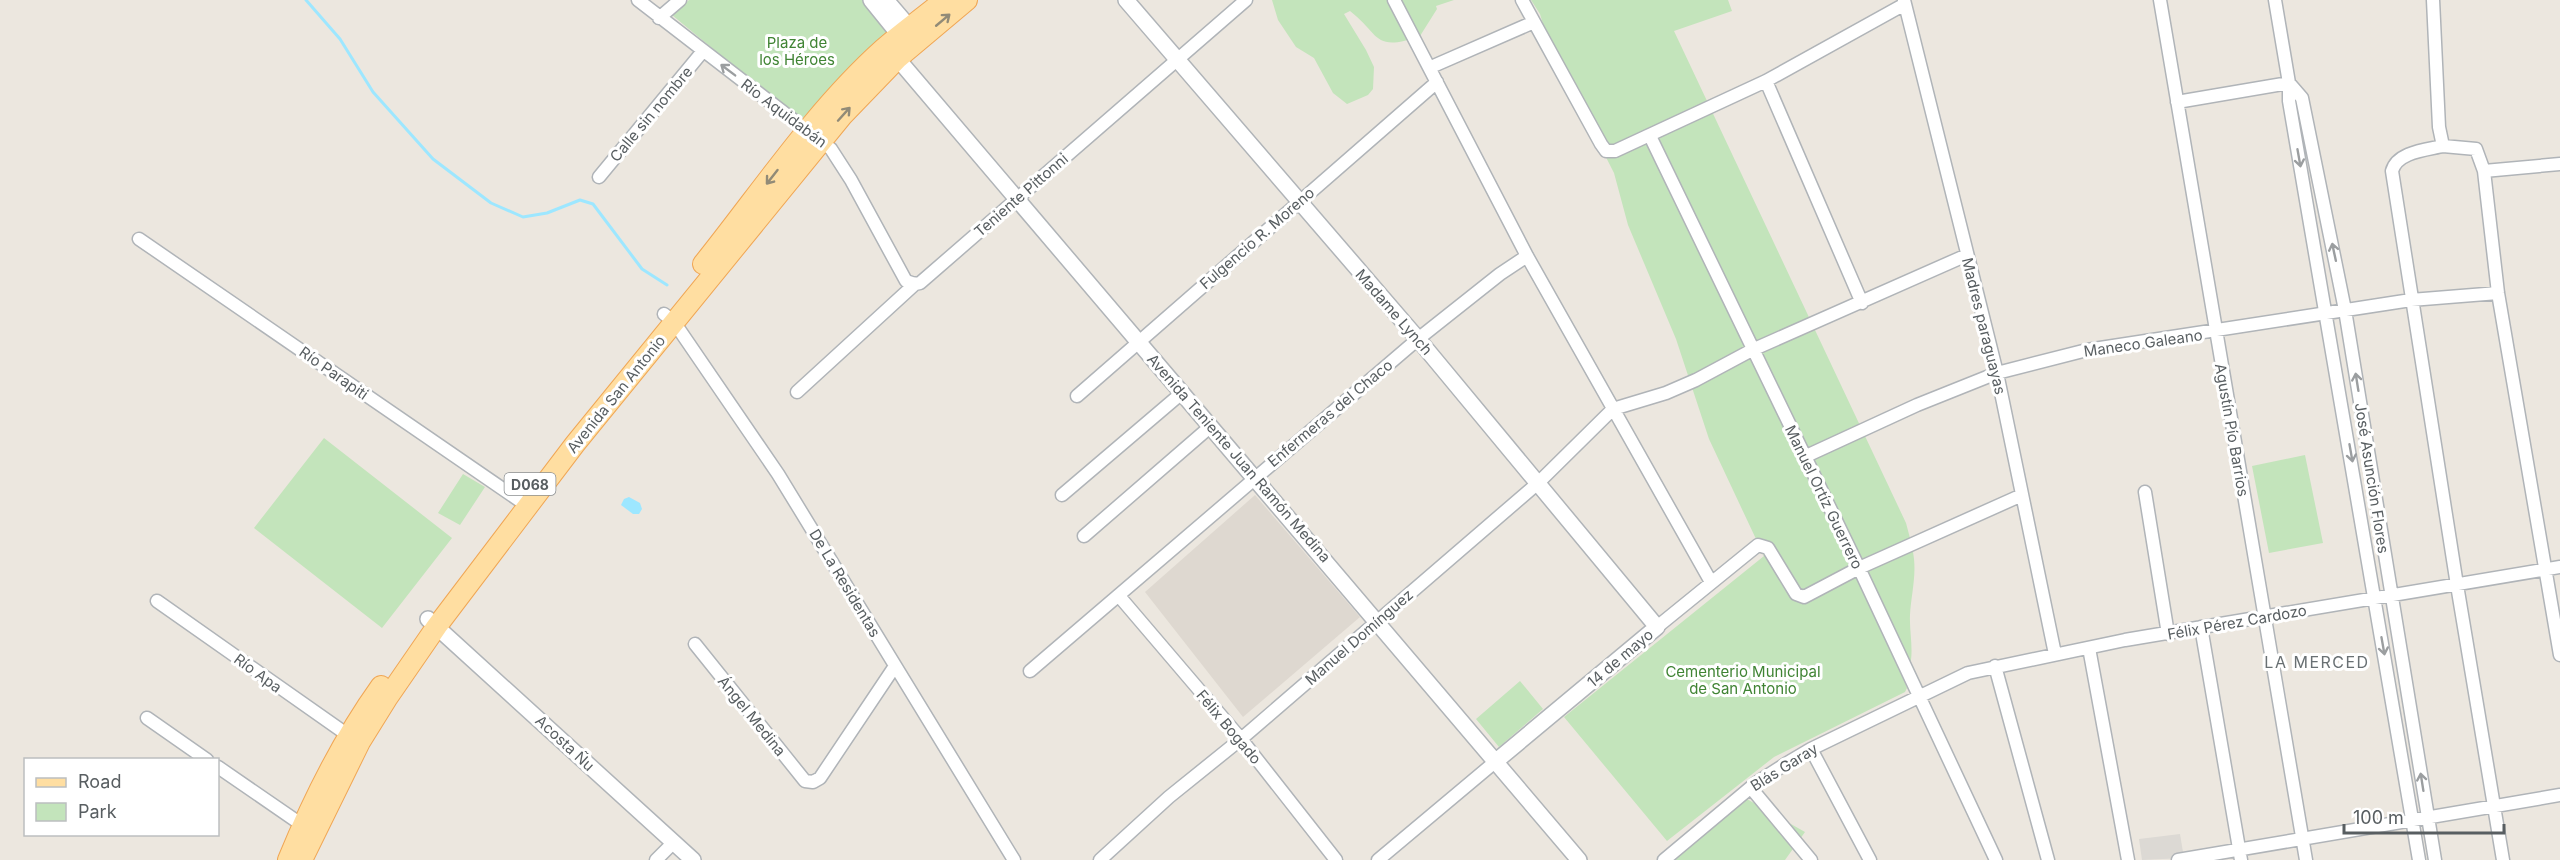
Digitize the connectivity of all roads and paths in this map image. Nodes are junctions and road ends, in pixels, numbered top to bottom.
1 (680, 0) edge
2 (871, 0) edge
3 (886, 0) edge
4 (944, 0) edge
5 (967, 0) edge
6 (1126, 0) edge
7 (1246, 0) edge
8 (1394, 0) edge
9 (1522, 0) edge
10 (2160, 0) edge
11 (2274, 0) edge
12 (2433, 0) edge
13 (643, 1) edge
14 (1905, 2) edge
15 (658, 18) junction
16 (1534, 21) junction
17 (904, 42) junction
18 (703, 51) junction
19 (1177, 60) junction
20 (1431, 67) junction
21 (1766, 81) junction
22 (1437, 82) junction
23 (2289, 83) junction
24 (2177, 102) junction
25 (814, 136) junction
26 (1650, 136) junction
27 (2443, 146) junction
28 (2560, 164) edge
29 (2484, 171) junction
30 (599, 177) dead end
31 (1016, 198) junction
32 (1298, 202) junction
33 (139, 239) dead end
34 (1967, 255) junction
35 (1527, 256) junction
36 (915, 284) junction
37 (2498, 293) junction
38 (2411, 300) junction
39 (1862, 303) junction
40 (2345, 310) junction
41 (2327, 313) junction
42 (669, 318) junction
43 (2215, 332) junction
44 (1418, 339) junction
45 (1138, 341) junction
46 (1752, 350) junction
47 (1997, 373) junction
48 (797, 392) dead end
49 (1183, 392) junction
50 (1077, 396) dead end
51 (1613, 409) junction
52 (1211, 426) junction
53 (1804, 457) junction
54 (1255, 477) junction
55 (1538, 483) junction
56 (2145, 492) dead end
57 (1062, 495) dead end
58 (2022, 495) junction
59 (524, 503) junction
60 (1084, 536) dead end
61 (2560, 567) edge
62 (1859, 568) junction
63 (2545, 569) junction
64 (1711, 582) junction
65 (2457, 585) junction
66 (2391, 595) junction
67 (1119, 596) junction
68 (2375, 598) junction
69 (157, 601) dead end
70 (2264, 619) junction
71 (432, 622) junction
72 (1378, 622) junction
73 (1657, 627) junction
74 (2201, 627) junction
75 (2168, 634) junction
76 (694, 644) dead end
77 (2089, 648) junction
78 (2055, 654) junction
79 (2560, 655) edge
80 (896, 666) junction
81 (1995, 666) junction
82 (1030, 671) dead end
83 (1919, 696) junction
84 (147, 718) dead end
85 (354, 739) junction
86 (1241, 739) junction
87 (1811, 749) junction
88 (206, 758) edge
89 (1495, 762) junction
90 (219, 768) edge
91 (1750, 788) junction
92 (2560, 795) edge
93 (2494, 806) junction
94 (2428, 818) junction
95 (2412, 820) junction
96 (308, 829) junction
97 (2302, 839) junction
98 (673, 843) junction
99 (2240, 855) edge
100 (288, 860) edge
101 (302, 860) edge
102 (656, 860) edge
103 (693, 860) edge
104 (1014, 860) edge
105 (1100, 860) edge
106 (1336, 860) edge
107 (1378, 860) edge
108 (1579, 860) edge
109 (1664, 860) edge
110 (1811, 860) edge
111 (1870, 860) edge
112 (1996, 860) edge
113 (2048, 860) edge
114 (2128, 860) edge
115 (2178, 860) edge
116 (2306, 860) edge
117 (2419, 860) edge
118 (2435, 860) edge
119 (2503, 860) edge

1 - 15 street
2 - 17 street
3 - 17 street
4 - 17 main road, Avenida San Antonio / D068
17 -> 5 main road, Avenida San Antonio / D068
6 - 19 street, Madame Lynch
7 - 19 street, Teniente Pittonni
8 - 20 street
9 - 16 street
10 - 24 street, Agustín Pío Barrios
11 - 23 street
12 - 27 street
13 - 15 street, Río Aquidabán
14 - 21 street
14 - 34 street, Madres paraguayas
15 - 18 street, Río Aquidabán
16 - 20 street
16 - 26 street
17 - 25 main road, Avenida San Antonio / D068
17 - 31 street, Avenida Teniente Juan Ramón Medina
25 -> 18 street, Río Aquidabán
18 - 30 street, Calle sin nombre
19 - 31 street, Teniente Pittonni
19 - 32 street, Madame Lynch
20 - 22 street
21 - 26 street
21 - 39 street
22 - 32 street, Fulgencio R. Moreno
22 - 35 street
23 - 24 street
40 -> 23 street, José Asunción Flores
23 -> 41 street, José Asunción Flores
24 - 43 street, Agustín Pío Barrios
25 - 36 street, Río Aquidabán
25 - 42 main road, Avenida San Antonio / D068
26 - 46 street, Manuel Ortíz Guerrero
27 - 29 street
27 - 38 street
28 - 29 street
29 - 37 street
31 - 36 street, Teniente Pittonni
31 - 45 street, Avenida Teniente Juan Ramón Medina
32 - 44 street, Madame Lynch
32 - 45 street, Fulgencio R. Moreno
33 - 59 street, Río Parapiti
34 - 39 street
34 - 47 street, Madres paraguayas
35 - 44 street, Enfermeras del Chaco
35 - 51 street
36 - 48 street, Teniente Pittonni
37 - 38 street, Maneco Galeano
37 - 63 street
38 - 40 street, Maneco Galeano
38 - 65 street
39 - 46 street
40 - 41 street, Maneco Galeano
66 -> 40 street, José Asunción Flores
41 - 43 street, Maneco Galeano
41 -> 68 street, José Asunción Flores
42 - 59 main road, Avenida San Antonio / D068
42 - 80 street, De La Residentas
43 - 47 street, Maneco Galeano
43 - 70 street, Agustín Pío Barrios
44 - 54 street, Enfermeras del Chaco
44 - 55 street, Madame Lynch
45 - 49 street, Avenida Teniente Juan Ramón Medina
45 - 50 street, Fulgencio R. Moreno
46 - 51 street
46 - 53 street, Manuel Ortíz Guerrero
47 - 53 street, Maneco Galeano
47 - 58 street, Madres paraguayas
49 - 52 street, Avenida Teniente Juan Ramón Medina
49 - 57 street
51 - 55 street, Manuel Domínguez
51 - 64 street
52 - 54 street, Avenida Teniente Juan Ramón Medina
52 - 60 street
53 - 62 street, Manuel Ortíz Guerrero
54 - 67 street, Enfermeras del Chaco
54 - 72 street, Avenida Teniente Juan Ramón Medina
55 - 72 street, Manuel Domínguez
55 - 73 street, Madame Lynch
56 - 75 street
58 - 62 street
58 - 78 street, Madres paraguayas
59 - 71 main road, Avenida San Antonio / D068
61 - 63 street, Félix Pérez Cardozo
62 - 64 street, 14 de mayo
62 - 83 street, Manuel Ortíz Guerrero
63 - 65 street, Félix Pérez Cardozo
63 - 79 street
64 - 73 street, 14 de mayo
65 - 66 street, Félix Pérez Cardozo
65 - 93 street
66 - 68 street, Félix Pérez Cardozo
94 -> 66 street, José Asunción Flores
67 - 82 street, Enfermeras del Chaco
67 - 86 street, Félix Bogado
68 - 70 street, Félix Pérez Cardozo
68 -> 95 street, José Asunción Flores
69 - 85 street, Río Apa
70 - 74 street, Félix Pérez Cardozo
70 - 97 street, Agustín Pío Barrios
71 - 85 main road, Avenida San Antonio / D068
71 - 98 street, Acosta Ñu
72 - 86 street, Manuel Domínguez
72 - 89 street, Avenida Teniente Juan Ramón Medina
73 - 89 street, 14 de mayo
74 - 75 street, Félix Pérez Cardozo
74 - 99 street
75 - 77 street, Félix Pérez Cardozo
76 - 80 street, Ángel Medina
77 - 78 street, Félix Pérez Cardozo
77 - 114 street
78 - 81 street, Félix Pérez Cardozo
80 - 104 street, De La Residentas
81 - 83 street, Félix Pérez Cardozo
81 - 113 street
83 - 87 street, Blás Garay
83 - 112 street, Manuel Ortíz Guerrero
84 - 88 street
85 - 96 main road, Avenida San Antonio / D068
86 - 105 street, Manuel Domínguez
86 - 106 street, Félix Bogado
87 - 91 street, Blás Garay
87 - 111 street
89 - 107 street, 14 de mayo
89 - 108 street, Avenida Teniente Juan Ramón Medina
90 - 96 street
91 - 109 street, Blás Garay
91 - 110 street
92 - 93 street
93 - 94 street
93 - 119 street
94 - 95 street
94 - 118 street, José Asunción Flores
95 - 97 street
95 - 117 street, José Asunción Flores
96 - 100 main road, Avenida San Antonio / D068
96 - 101 main road, Avenida San Antonio / D068
97 - 99 street
97 - 116 street, Agustín Pío Barrios
98 - 102 street
98 - 103 street, Acosta Ñu
99 - 115 street

